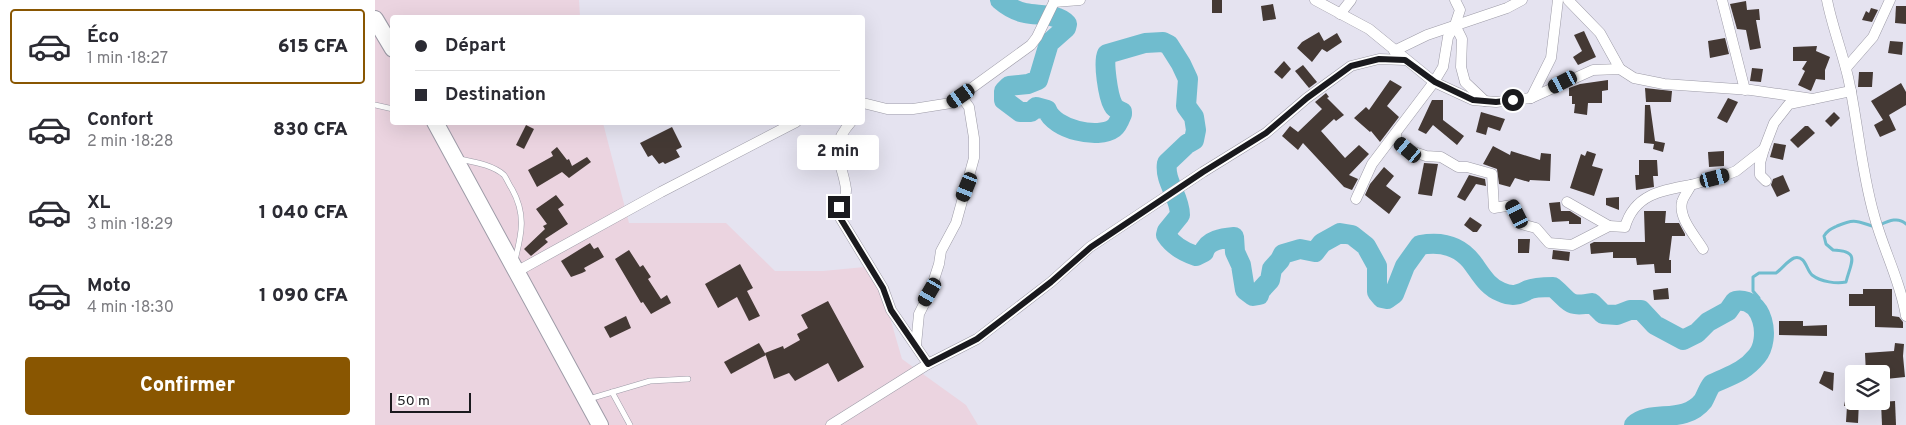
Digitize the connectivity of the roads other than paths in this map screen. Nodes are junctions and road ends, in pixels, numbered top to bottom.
1 (1080, 0) edge
2 (1315, 0) edge
3 (1351, 0) edge
4 (1455, 0) edge
5 (1522, 0) edge
6 (1558, 0) edge
7 (1568, 0) edge
8 (1722, 0) edge
9 (1827, 0) edge
10 (1890, 0) edge
11 (1054, 1) edge
12 (1340, 14) junction
13 (375, 19) edge
14 (1455, 25) junction
15 (390, 44) edge
16 (1394, 51) junction
17 (1405, 60) junction
18 (1846, 68) junction
19 (1620, 69) junction
20 (1435, 82) junction
21 (1745, 90) junction
22 (1851, 92) junction
23 (961, 96) junction
24 (1531, 98) junction
25 (1813, 99) junction
26 (1485, 102) junction
27 (375, 105) edge
28 (865, 105) edge
29 (390, 108) edge
30 (437, 125) edge
31 (790, 125) edge
32 (848, 125) edge
33 (1396, 134) junction
34 (1764, 149) junction
35 (453, 157) junction
36 (1766, 181) dead end
37 (1691, 184) junction
38 (1356, 199) dead end
39 (1567, 202) dead end
40 (1609, 226) junction
41 (1703, 249) dead end
42 (515, 270) junction
43 (1906, 316) edge
44 (916, 345) junction
45 (928, 364) junction
46 (688, 379) dead end
47 (612, 392) junction
48 (586, 399) junction
49 (600, 425) edge
50 (630, 425) edge
51 (831, 425) edge

1 - 11 street
2 - 12 street
3 - 12 street
4 - 14 street
5 - 14 street
6 - 24 street
7 - 19 street
8 - 21 street
9 - 18 street
10 - 18 street
11 - 23 street
12 - 16 street
13 - 15 main road
14 - 16 street
14 - 20 street
14 - 26 street
16 - 17 street
17 - 20 street
17 - 45 street
18 - 22 street
19 - 21 street
19 - 24 street
20 - 26 street
20 - 33 street
21 - 25 street
22 - 25 street
22 - 43 street
23 - 28 street
23 - 44 street
24 - 26 street
25 - 34 street
27 - 29 lane
30 - 35 main road
31 - 42 street
32 - 44 street
33 - 38 street
33 - 40 street
34 - 36 street
34 - 37 street
35 - 42 main road
35 - 42 lane
37 - 40 street
37 - 41 street
39 - 40 street
42 - 48 main road
44 - 45 street
45 - 51 street
46 - 47 lane
47 - 48 lane
47 - 50 lane
48 - 49 main road

